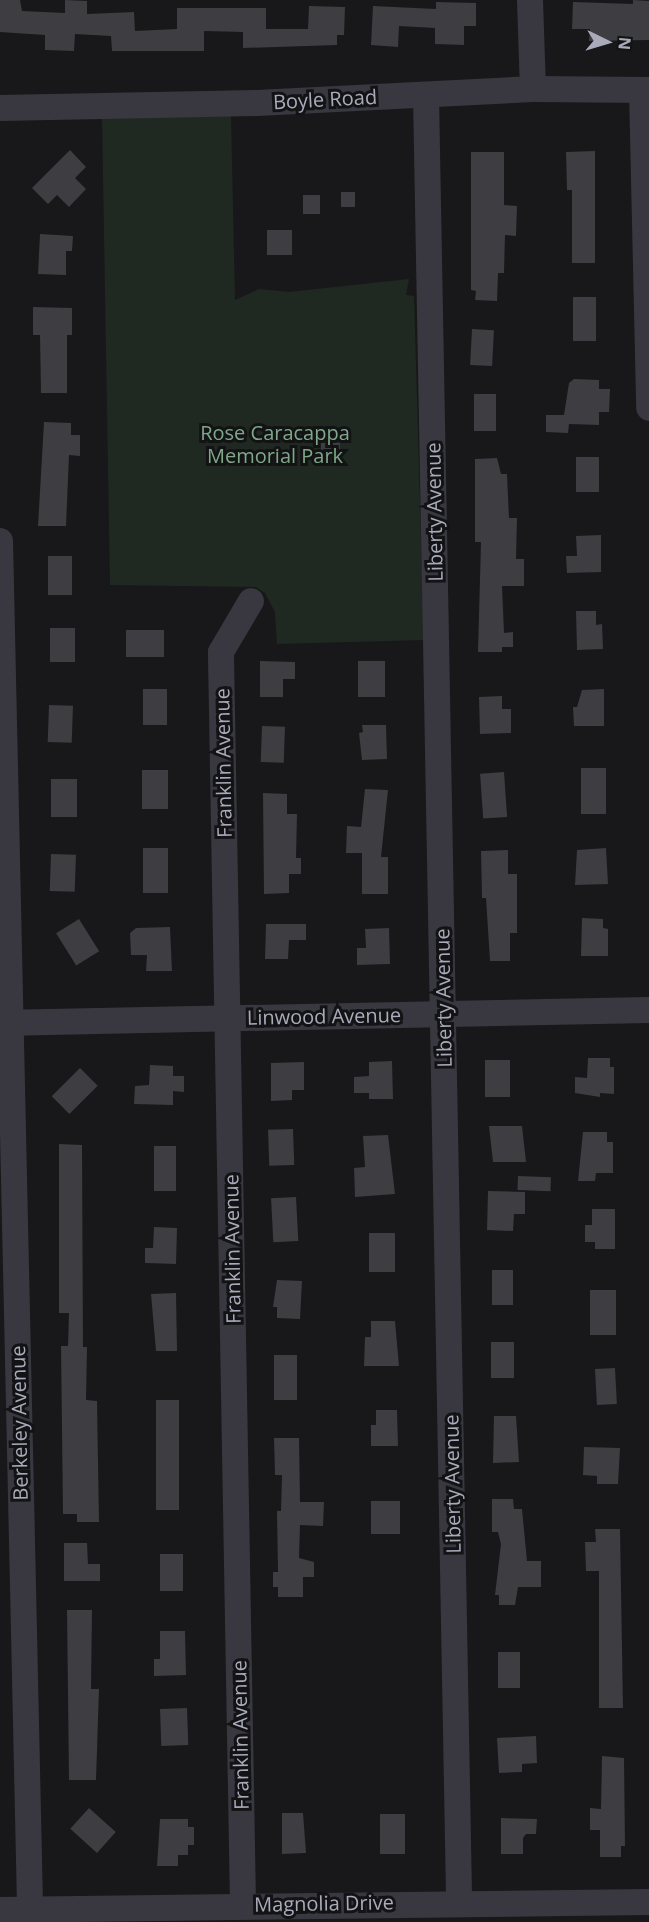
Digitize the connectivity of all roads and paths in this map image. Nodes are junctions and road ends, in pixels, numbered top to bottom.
1 (530, 0) edge
2 (533, 89) junction
3 (645, 90) edge
4 (426, 95) junction
5 (0, 108) edge
6 (649, 408) edge
7 (0, 542) edge
8 (251, 601) dead end
9 (649, 1010) edge
10 (444, 1013) junction
11 (228, 1018) junction
12 (5, 1023) edge
13 (459, 1901) junction
14 (649, 1902) edge
15 (243, 1904) junction
16 (0, 1910) edge
17 (30, 1910) junction

1 - 2 street
2 - 3 street, Boyle Road
2 - 4 street, Boyle Road
3 - 6 street
4 - 5 street, Boyle Road
4 - 10 street, Liberty Avenue
7 - 12 street, Berkeley Avenue
8 - 11 street, Franklin Avenue
9 - 10 street, Linwood Avenue
10 - 11 street, Linwood Avenue
10 - 13 street, Liberty Avenue
11 - 12 street, Linwood Avenue
11 - 15 street, Franklin Avenue
12 - 17 street, Berkeley Avenue
13 - 14 street, Magnolia Drive
13 - 15 street, Magnolia Drive
15 - 17 street, Magnolia Drive
16 - 17 street, Magnolia Drive

